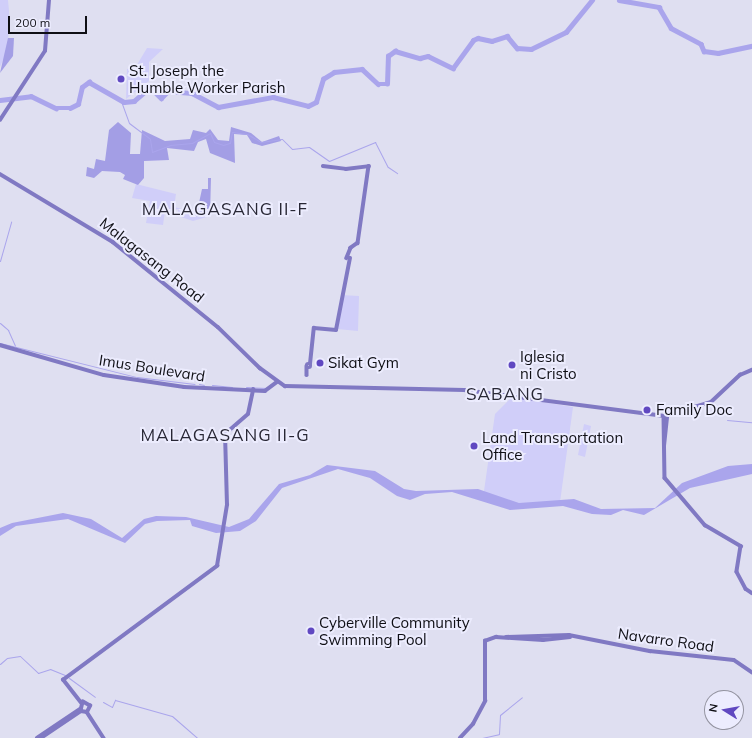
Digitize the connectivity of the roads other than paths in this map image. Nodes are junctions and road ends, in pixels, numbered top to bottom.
1 (49, 0) edge
2 (0, 120) edge
3 (323, 166) dead end
4 (0, 174) edge
5 (0, 344) edge
6 (309, 366) dead end
7 (752, 370) edge
8 (277, 382) junction
9 (253, 390) junction
10 (666, 416) junction
11 (752, 593) edge
12 (752, 672) edge
13 (81, 703) junction
14 (81, 710) junction
15 (87, 712) junction
16 (37, 738) edge
17 (41, 738) edge
18 (104, 738) edge
19 (460, 738) edge

1 - 2 street
3 - 6 street
4 - 8 street, Malagasang Road
5 - 9 street, Imus Boulevard
7 - 10 street
8 - 9 street, Imus Boulevard
8 - 10 street
9 - 13 street
10 - 11 street
12 - 19 street, Navarro Road
13 - 14 street
13 - 15 street
14 - 15 street
14 - 16 street
14 - 17 street
15 - 18 street

